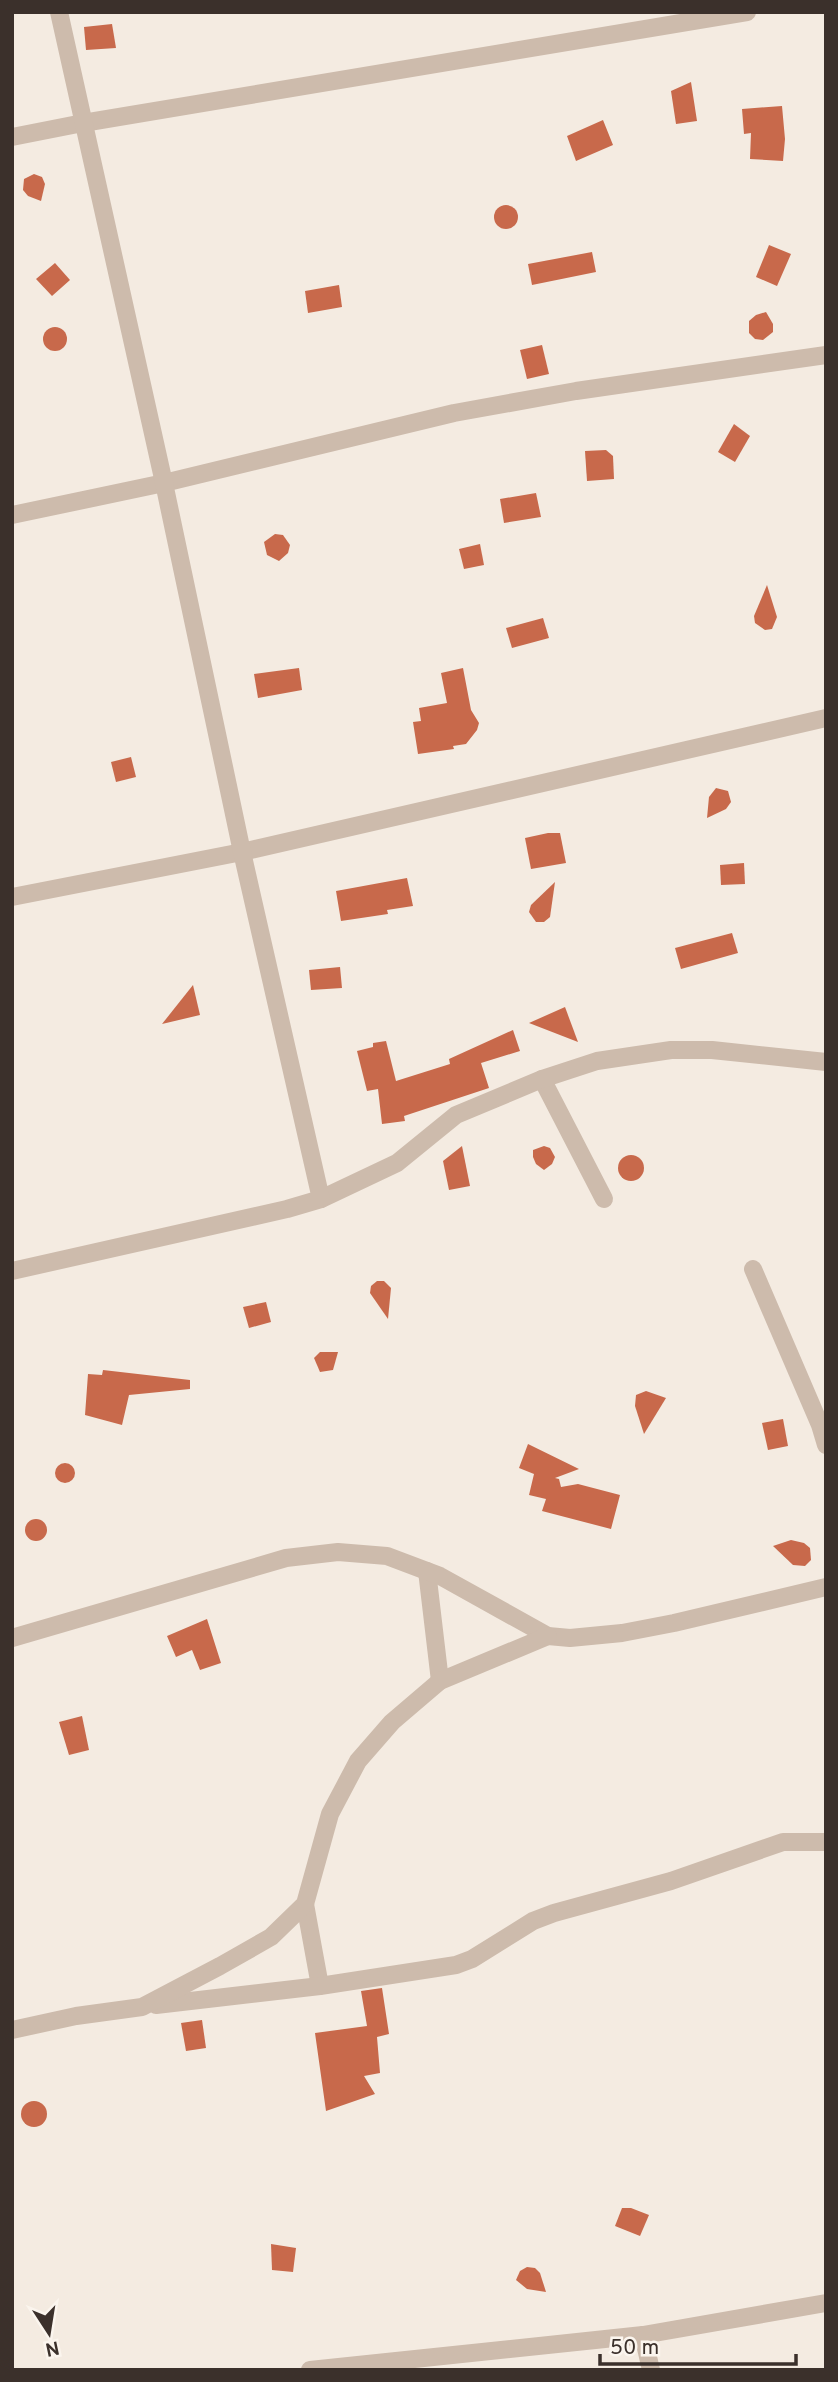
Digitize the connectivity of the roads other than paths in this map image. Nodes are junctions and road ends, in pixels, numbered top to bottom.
1 (59, 12) edge
2 (747, 12) edge
3 (83, 123) junction
4 (12, 137) edge
5 (826, 355) edge
6 (164, 483) junction
7 (12, 515) edge
8 (826, 718) edge
9 (242, 852) junction
10 (12, 897) edge
11 (826, 1062) edge
12 (542, 1079) junction
13 (321, 1199) junction
14 (604, 1199) dead end
15 (753, 1269) dead end
16 (12, 1271) edge
17 (826, 1445) edge
18 (428, 1571) junction
19 (826, 1587) edge
20 (548, 1636) junction
21 (12, 1638) edge
22 (440, 1681) junction
23 (826, 1842) edge
24 (305, 1904) junction
25 (320, 1986) junction
26 (142, 2007) junction
27 (12, 2031) edge
28 (826, 2303) edge
29 (643, 2335) junction
30 (310, 2370) edge
31 (651, 2370) edge

1 - 3 street
2 - 3 street
3 - 4 street
3 - 6 street
5 - 6 street
6 - 7 street
6 - 9 street
8 - 9 street
9 - 10 street
9 - 13 street
11 - 12 street
12 - 13 street
12 - 14 street
13 - 16 street
15 - 17 street
18 - 20 street
18 - 21 street
18 - 22 street
19 - 20 street
20 - 22 street
22 - 24 street
23 - 25 street
24 - 25 street
24 - 26 street
25 - 26 street
26 - 27 street
28 - 29 street
29 - 30 street
29 - 31 street

